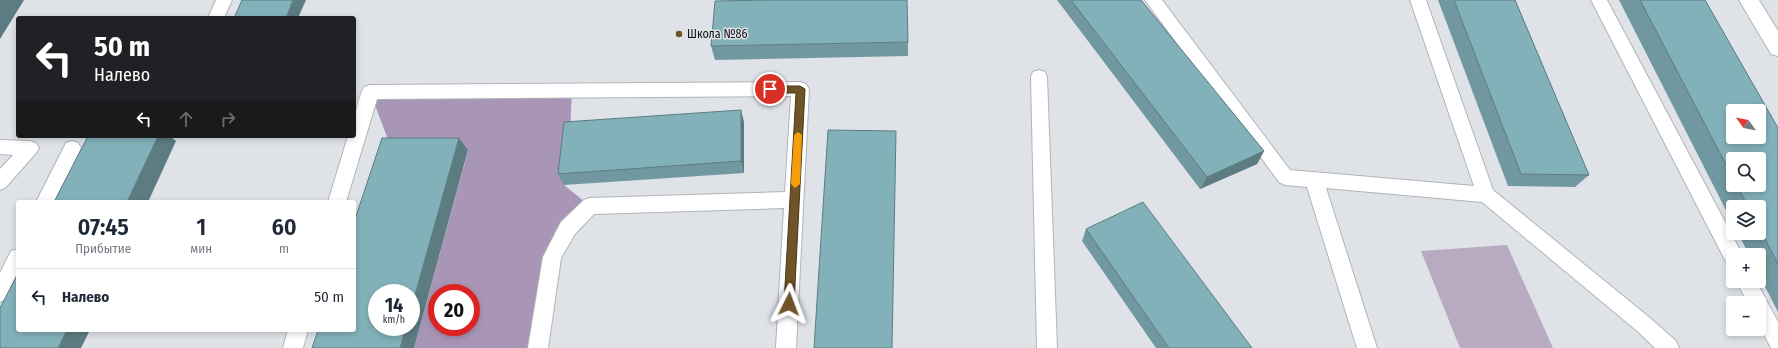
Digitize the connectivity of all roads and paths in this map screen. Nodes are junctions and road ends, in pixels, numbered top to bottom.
1 (224, 0) edge
2 (1153, 0) edge
3 (1418, 0) edge
4 (1599, 0) edge
5 (1749, 0) edge
6 (217, 16) edge
7 (1778, 48) edge
8 (1039, 77) dead end
9 (0, 147) edge
10 (72, 148) dead end
11 (1314, 180) junction
12 (0, 182) edge
13 (1486, 195) junction
14 (46, 200) edge
15 (338, 200) edge
16 (794, 200) junction
17 (1729, 248) edge
18 (16, 260) edge
19 (0, 293) edge
20 (1766, 319) edge
21 (297, 332) edge
22 (1778, 342) edge
23 (292, 348) edge
24 (538, 348) edge
25 (786, 348) edge
26 (1047, 348) edge
27 (1367, 348) edge
28 (1669, 348) edge

1 - 6 lane
2 - 11 lane
3 - 13 lane
4 - 17 lane
5 - 7 street
8 - 26 lane
9 - 12 lane
10 - 14 lane
11 - 13 lane
11 - 27 lane
13 - 28 lane
15 - 16 lane
16 - 24 lane
16 - 25 lane
18 - 19 lane
20 - 22 lane
21 - 23 lane

